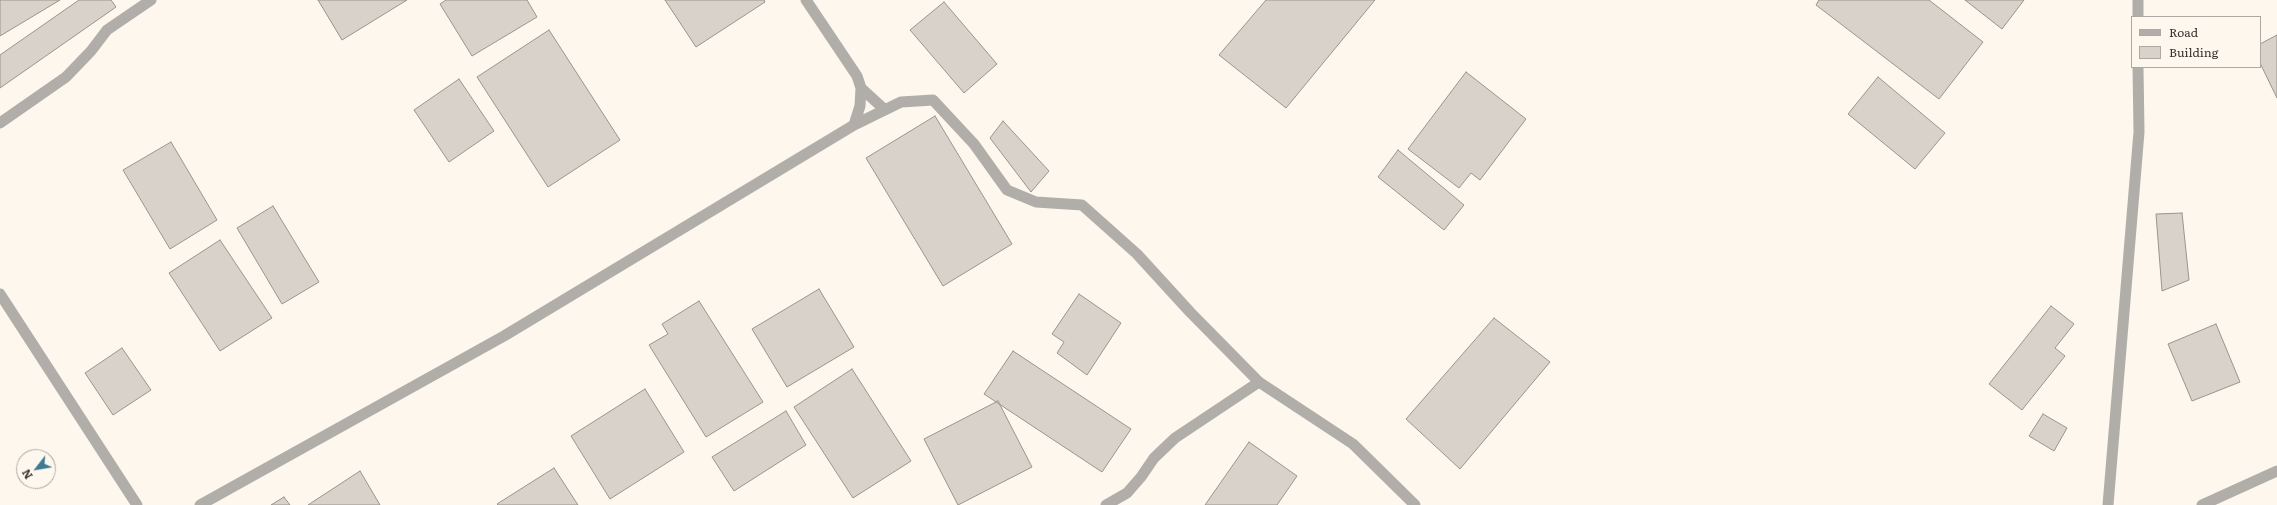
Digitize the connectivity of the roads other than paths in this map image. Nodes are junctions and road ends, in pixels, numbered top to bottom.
1 (150, 0) edge
2 (806, 0) edge
3 (2138, 0) edge
4 (2138, 16) edge
5 (2138, 68) edge
6 (861, 88) junction
7 (884, 109) junction
8 (0, 123) edge
9 (854, 125) junction
10 (0, 294) edge
11 (1259, 382) junction
12 (2277, 471) edge
13 (137, 505) edge
14 (200, 505) edge
15 (1106, 505) edge
16 (1415, 505) edge
17 (2108, 505) edge
18 (2202, 505) edge

1 - 8 street
2 - 6 street
3 - 4 street
5 - 17 street
6 - 7 street
6 - 9 street
7 - 9 street
7 - 11 street
9 - 14 street
10 - 13 street
11 - 15 street
11 - 16 street
12 - 18 street

